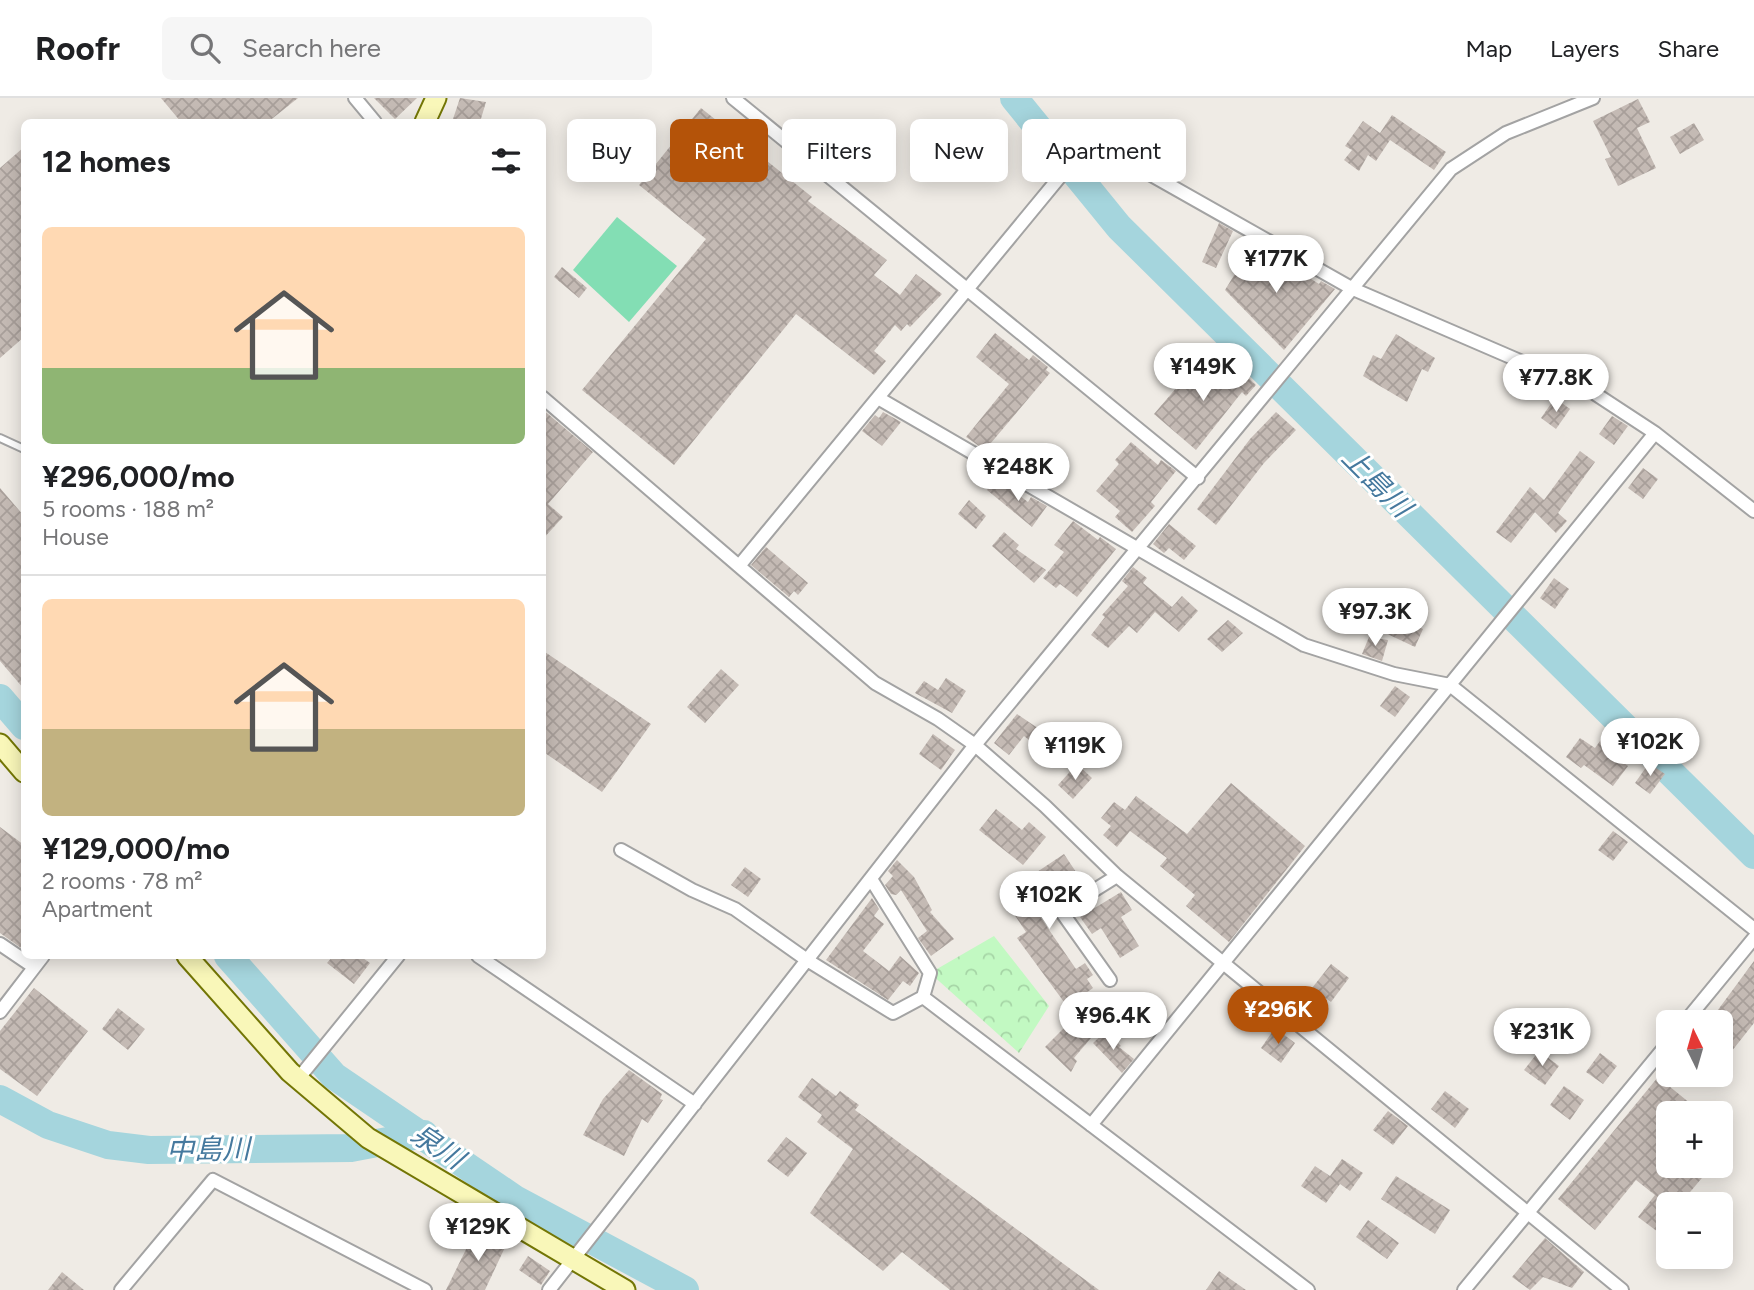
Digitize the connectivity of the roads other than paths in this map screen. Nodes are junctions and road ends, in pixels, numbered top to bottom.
1 (355, 98) edge
2 (436, 98) edge
3 (733, 98) edge
4 (1592, 98) edge
5 (372, 119) edge
6 (426, 119) edge
7 (1353, 289) junction
8 (967, 290) junction
9 (878, 398) junction
10 (546, 400) edge
11 (1655, 433) junction
12 (0, 438) edge
13 (21, 448) edge
14 (1198, 478) junction
15 (1754, 511) edge
16 (1139, 549) junction
17 (739, 566) junction
18 (1450, 685) junction
19 (0, 744) edge
20 (975, 745) junction
21 (21, 768) edge
22 (621, 850) dead end
23 (1117, 876) junction
24 (871, 879) junction
25 (1754, 929) edge
26 (1754, 938) edge
27 (0, 944) edge
28 (21, 958) edge
29 (22, 959) edge
30 (41, 959) edge
31 (190, 959) edge
32 (396, 959) edge
33 (482, 959) edge
34 (807, 960) junction
35 (1223, 964) junction
36 (34, 967) junction
37 (1110, 980) dead end
38 (923, 997) junction
39 (1695, 1010) edge
40 (0, 1012) edge
41 (1656, 1058) edge
42 (298, 1078) junction
43 (695, 1104) junction
44 (1091, 1125) junction
45 (1528, 1213) junction
46 (573, 1259) junction
47 (121, 1290) edge
48 (425, 1290) edge
49 (549, 1290) edge
50 (625, 1290) edge
51 (1308, 1290) edge
52 (1464, 1290) edge
53 (1622, 1290) edge

1 - 5 street
2 - 6 street
3 - 8 street
4 - 7 street
7 - 8 street
7 - 11 street
7 - 14 street
8 - 9 street
8 - 14 street
9 - 16 street
9 - 17 street
10 - 17 street
11 - 15 street
11 - 18 street
12 - 13 lane
14 - 16 street
16 - 18 street
16 - 20 street
17 - 20 street
18 - 25 street
18 - 35 street
19 - 21 street
20 - 23 street
20 - 24 street
22 - 34 street
23 - 35 street
23 - 37 street
24 - 34 street
24 - 38 street
26 - 39 street
27 - 28 street
29 - 36 street
30 - 36 street
31 - 42 street
32 - 42 street
33 - 43 street
34 - 38 street
34 - 43 street
35 - 44 street
35 - 45 street
36 - 40 street
38 - 44 street
41 - 45 street
42 - 46 street
43 - 46 street
44 - 51 street
45 - 52 street
45 - 53 street
46 - 49 street
46 - 50 street
47 - 48 street

